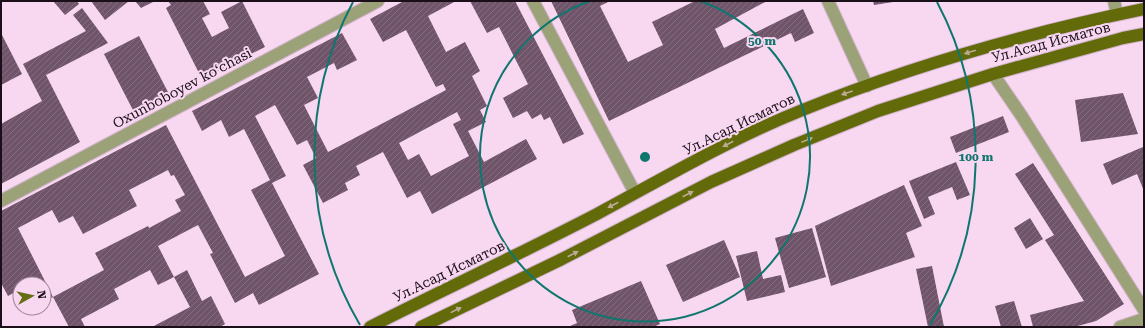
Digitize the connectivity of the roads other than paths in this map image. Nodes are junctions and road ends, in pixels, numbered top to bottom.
1 (378, 1) edge
2 (533, 1) edge
3 (828, 1) edge
4 (1114, 1) edge
5 (1144, 9) edge
6 (1117, 14) junction
7 (1144, 34) edge
8 (993, 74) junction
9 (867, 86) junction
10 (635, 193) junction
11 (1, 201) edge
12 (1144, 310) edge
13 (1144, 319) edge
14 (370, 327) edge
15 (421, 327) edge
16 (1120, 327) edge

1 - 11 street, Oxunboboyev koʻchasi
2 - 10 street
3 - 9 street
4 - 6 street
5 - 6 main road, Ул.Асад Исматов
6 -> 9 main road, Ул.Асад Исматов
7 - 8 main road, Ул.Асад Исматов
8 - 12 street
15 -> 8 main road, Ул.Асад Исматов
9 -> 10 main road, Ул.Асад Исматов
10 -> 14 main road, Ул.Асад Исматов
13 - 16 street

